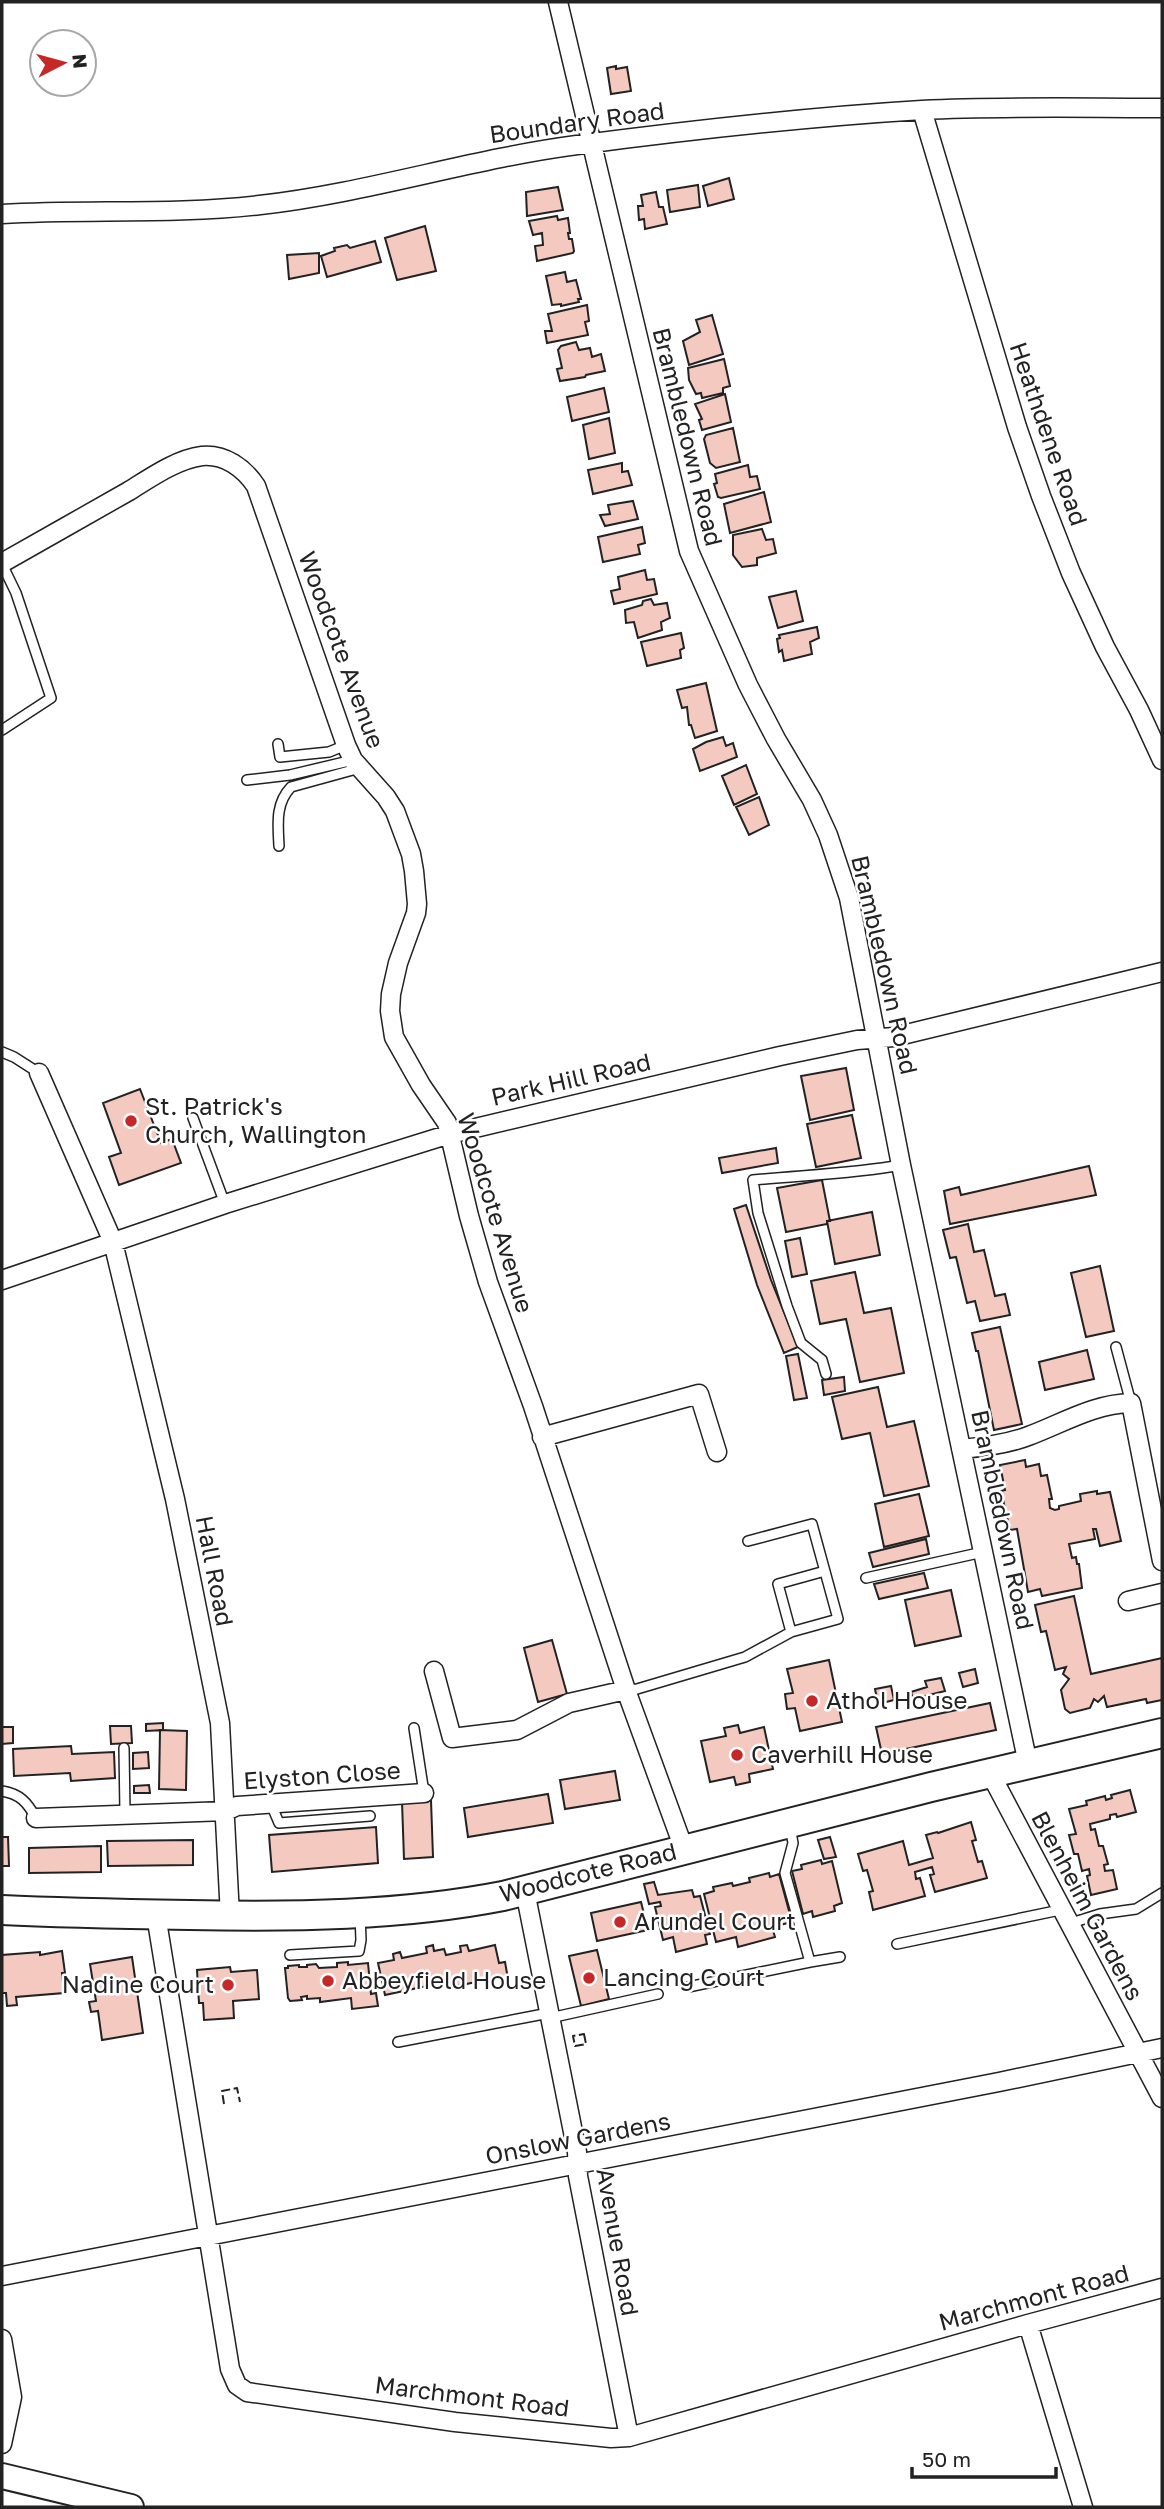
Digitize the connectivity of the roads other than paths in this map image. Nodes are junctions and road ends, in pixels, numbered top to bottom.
1 (558, 2) edge
2 (1162, 108) edge
3 (922, 110) junction
4 (592, 143) junction
5 (2, 214) edge
6 (2, 563) edge
7 (2, 730) edge
8 (278, 744) dead end
9 (353, 758) junction
10 (1162, 760) edge
11 (247, 780) dead end
12 (279, 846) dead end
13 (1162, 972) edge
14 (877, 1038) junction
15 (2, 1052) edge
16 (39, 1073) joint
17 (193, 1118) dead end
18 (450, 1134) junction
19 (901, 1165) junction
20 (225, 1204) junction
21 (113, 1242) junction
22 (2, 1280) edge
23 (1116, 1347) dead end
24 (826, 1374) dead end
25 (1131, 1403) junction
26 (542, 1437) junction
27 (961, 1449) junction
28 (717, 1452) dead end
29 (1159, 1525) edge
30 (748, 1541) dead end
31 (983, 1552) junction
32 (1162, 1561) edge
33 (825, 1571) junction
34 (866, 1578) dead end
35 (1162, 1593) edge
36 (1128, 1601) dead end
37 (791, 1632) junction
38 (434, 1671) dead end
39 (626, 1690) junction
40 (414, 1728) dead end
41 (1162, 1733) edge
42 (124, 1748) dead end
43 (1028, 1764) junction
44 (990, 1773) junction
45 (2, 1790) edge
46 (424, 1793) joint
47 (271, 1804) junction
48 (226, 1811) junction
49 (125, 1813) junction
50 (370, 1816) dead end
51 (36, 1818) joint
52 (789, 1822) junction
53 (684, 1849) junction
54 (525, 1891) junction
55 (1162, 1893) edge
56 (2, 1910) edge
57 (360, 1913) junction
58 (156, 1915) junction
59 (230, 1916) junction
60 (1064, 1917) junction
61 (897, 1944) dead end
62 (290, 1955) dead end
63 (840, 1957) dead end
64 (810, 1962) junction
65 (688, 1987) dead end
66 (658, 1994) dead end
67 (549, 2016) junction
68 (398, 2042) dead end
69 (1162, 2048) edge
70 (1138, 2054) junction
71 (1162, 2098) edge
72 (577, 2165) junction
73 (208, 2235) junction
74 (2, 2276) edge
75 (1162, 2288) edge
76 (1028, 2324) junction
77 (2, 2339) edge
78 (629, 2437) junction
79 (2, 2444) edge
80 (2, 2476) edge
81 (131, 2507) edge
82 (1083, 2507) edge

1 - 4 street, Brambledown Road
2 - 3 street, Boundary Road
3 - 4 street, Boundary Road
3 - 10 street, Heathdene Road
4 - 5 street, Boundary Road
4 - 14 street, Brambledown Road
6 - 7 lane
6 - 9 street, Woodcote Avenue
8 - 9 lane
9 - 11 lane
9 - 12 lane
9 - 18 street, Woodcote Avenue
13 - 14 street, Park Hill Road
14 - 18 street, Park Hill Road
14 - 19 street, Brambledown Road
15 - 16 lane
16 - 21 street, Hall Road
17 - 20 lane
18 - 20 street, Park Hill Road
18 - 26 street, Woodcote Avenue
19 - 24 lane
19 - 27 street, Brambledown Road
20 - 21 street, Park Hill Road
21 - 22 street, Park Hill Road
21 - 48 street, Hall Road
23 - 25 lane
25 - 27 street
25 - 29 street
26 - 28 street
26 - 39 street, Woodcote Avenue
27 - 31 street, Brambledown Road
29 - 32 street
30 - 33 lane
31 - 34 lane
31 - 43 street, Brambledown Road
33 - 37 lane
33 - 37 lane
35 - 36 street
37 - 39 lane
38 - 39 street
39 - 53 street, Woodcote Avenue
40 - 46 lane
41 - 43 main road, Woodcote Road
42 - 49 lane
43 - 44 main road, Woodcote Road
44 - 52 main road, Woodcote Road
44 - 60 street, Blenheim Gardens
45 - 51 lane
46 - 47 street, Elyston Close
47 - 48 street, Elyston Close
47 - 50 lane
48 - 49 street, Elyston Close
48 - 59 street, Hall Road
49 - 51 street, Elyston Close
52 - 53 main road, Woodcote Road
52 - 64 lane
53 - 54 main road, Woodcote Road
54 - 57 main road, Woodcote Road
54 - 67 street, Avenue Road
55 - 60 lane
56 - 58 main road, Woodcote Road
57 - 59 main road, Woodcote Road
57 - 62 lane
58 - 59 main road, Woodcote Road
58 - 73 street, Marchmont Road
60 - 61 lane
60 - 70 street, Blenheim Gardens
63 - 64 lane
64 - 65 lane
66 - 67 lane
67 - 68 lane
67 - 72 street, Avenue Road
69 - 70 street, Onslow Gardens
70 - 71 street, Blenheim Gardens
70 - 72 street, Onslow Gardens
72 - 73 street, Onslow Gardens
72 - 78 street, Avenue Road
73 - 74 street, Onslow Gardens
73 - 78 street, Marchmont Road
75 - 76 street, Marchmont Road
76 - 78 street, Marchmont Road
76 - 82 street
77 - 79 street
80 - 81 street

